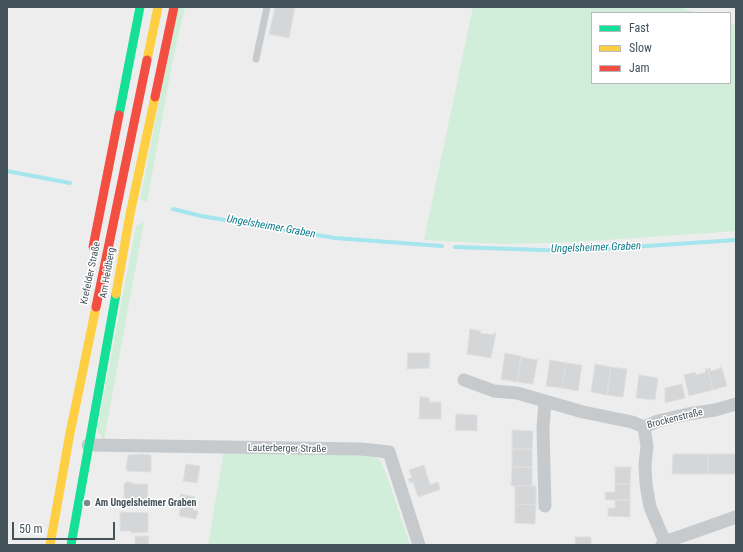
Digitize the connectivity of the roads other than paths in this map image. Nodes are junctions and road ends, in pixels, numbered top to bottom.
1 (140, 7) edge
2 (158, 7) edge
3 (174, 7) edge
4 (267, 7) edge
5 (256, 60) dead end
6 (91, 257) dead end
7 (464, 380) dead end
8 (545, 402) junction
9 (736, 404) edge
10 (644, 427) junction
11 (88, 445) junction
12 (545, 506) dead end
13 (736, 517) edge
14 (663, 544) edge
15 (50, 545) edge
16 (71, 545) edge
17 (419, 545) edge

1 - 6 main road, Krefelder Straße
2 - 15 main road, Krefelder Straße
3 - 11 main road, Am Heidberg
4 - 5 lane
7 - 8 street, Brockenstraße
8 - 10 street, Brockenstraße
8 - 12 street
9 - 10 street, Brockenstraße
10 - 14 street
11 - 16 main road, Am Heidberg
11 - 17 street, Lauterberger Straße
13 - 14 street

